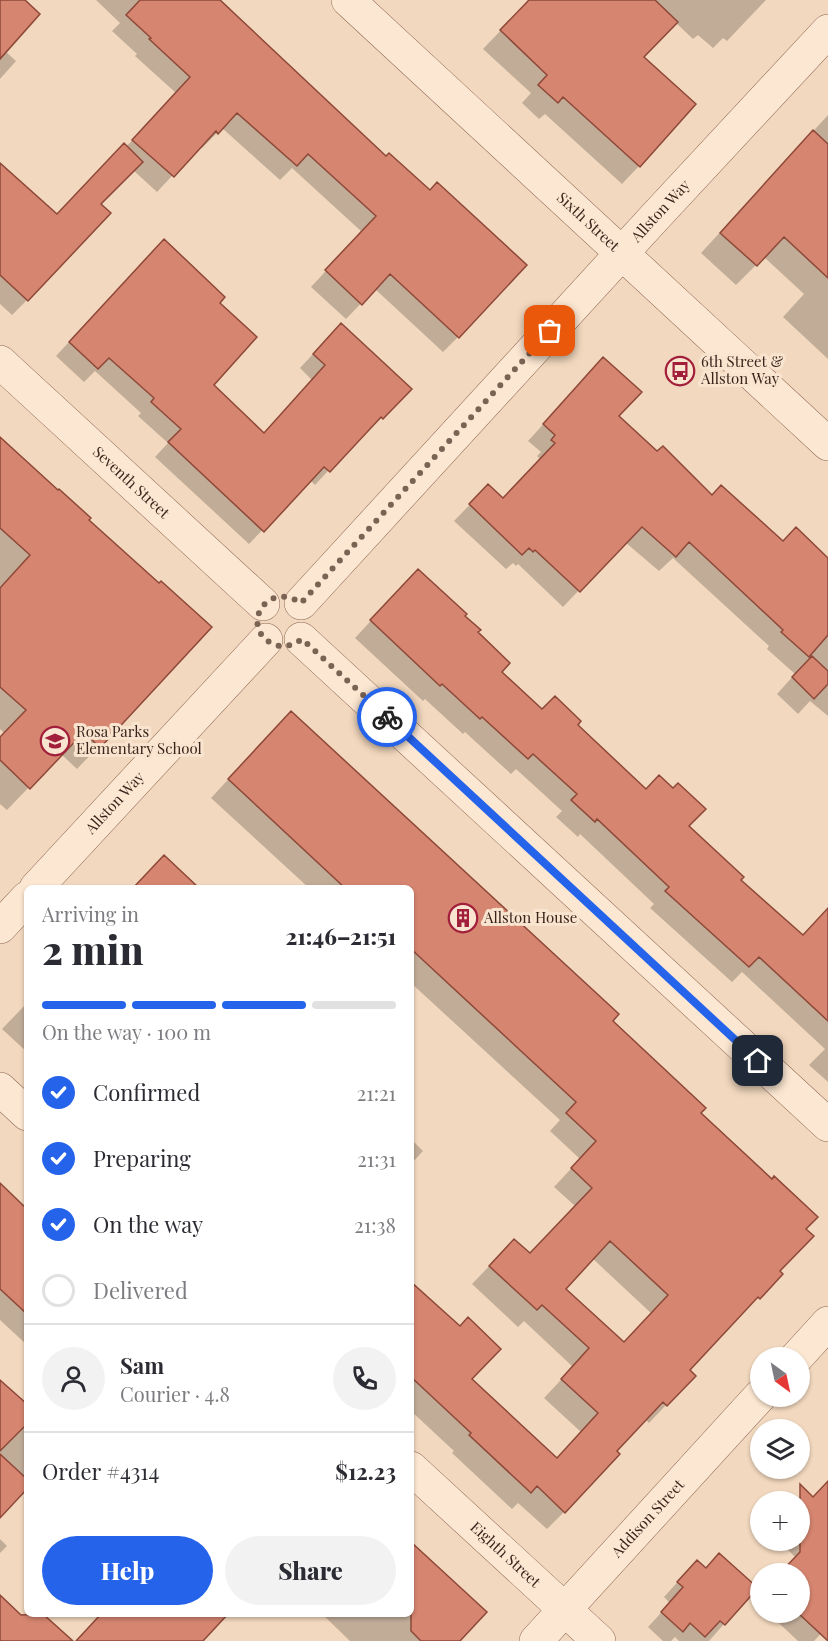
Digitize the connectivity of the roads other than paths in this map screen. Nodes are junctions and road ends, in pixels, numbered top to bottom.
1 (348, 0) edge
2 (828, 31) edge
3 (622, 254) junction
4 (0, 362) edge
5 (828, 444) edge
6 (301, 603) junction
7 (264, 604) junction
8 (302, 639) junction
9 (266, 640) junction
10 (39, 885) edge
11 (24, 901) edge
12 (0, 927) edge
13 (0, 1089) edge
14 (24, 1111) edge
15 (828, 1125) edge
16 (828, 1323) edge
17 (806, 1347) edge
18 (750, 1407) edge
19 (414, 1471) edge
20 (565, 1609) junction
21 (536, 1641) edge
22 (599, 1641) edge

1 - 3 street, Sixth Street
2 - 3 street, Allston Way
3 - 5 street, Sixth Street
3 - 6 street, Allston Way
4 - 7 street, Seventh Street
6 - 7 street
6 - 8 street
7 - 9 street
8 - 9 street
8 - 15 street
9 - 10 street, Allston Way
11 - 12 street
13 - 14 street
16 - 17 street
18 - 20 street, Addison Street
19 - 20 street, Eighth Street
20 - 21 street, Addison Street
20 - 22 street, Eighth Street

